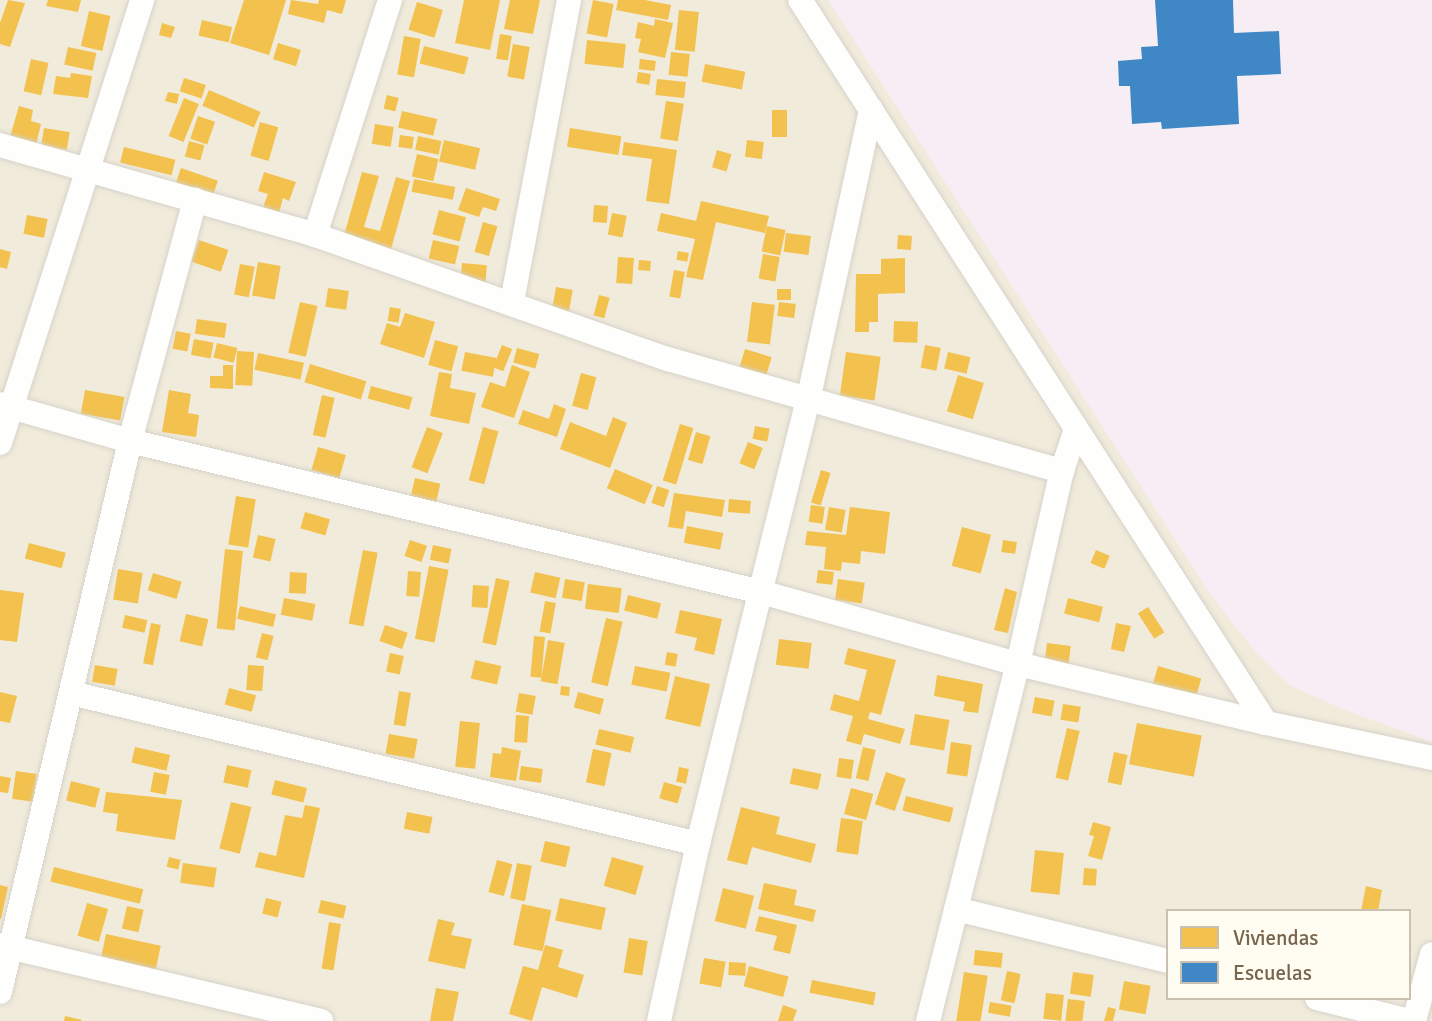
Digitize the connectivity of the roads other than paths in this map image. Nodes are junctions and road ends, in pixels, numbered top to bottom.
1 (142, 0) edge
2 (390, 0) edge
3 (569, 0) edge
4 (800, 0) edge
5 (871, 110) junction
6 (0, 145) edge
7 (89, 171) junction
8 (195, 200) junction
9 (314, 235) junction
10 (512, 302) junction
11 (808, 401) junction
12 (6, 405) edge
13 (1076, 429) junction
14 (130, 441) junction
15 (0, 443) edge
16 (1062, 471) junction
17 (761, 592) junction
18 (1018, 664) junction
19 (71, 693) junction
20 (1266, 723) junction
21 (1432, 758) edge
22 (698, 844) junction
23 (956, 909) junction
24 (5, 947) edge
25 (1432, 954) edge
26 (1166, 961) edge
27 (0, 992) edge
28 (1325, 1000) edge
29 (321, 1021) edge
30 (659, 1021) edge
31 (928, 1021) edge
32 (1411, 1021) edge

1 - 7 street
2 - 9 street
3 - 10 street
4 - 5 street
5 - 11 street
5 - 13 street
6 - 7 street
7 - 8 street
7 - 12 street
8 - 9 street
8 - 14 street
9 - 10 street
10 - 11 street
11 - 16 street
11 - 17 street
12 - 14 street
12 - 15 street
13 - 16 street
13 - 20 street
14 - 17 street
14 - 19 street
16 - 18 street
17 - 18 street
17 - 22 street
18 - 20 street
18 - 23 street
19 - 22 street
19 - 24 street
20 - 21 street
22 - 30 street
23 - 26 street
23 - 31 street
24 - 27 street
24 - 29 street
25 - 32 street
28 - 32 street

